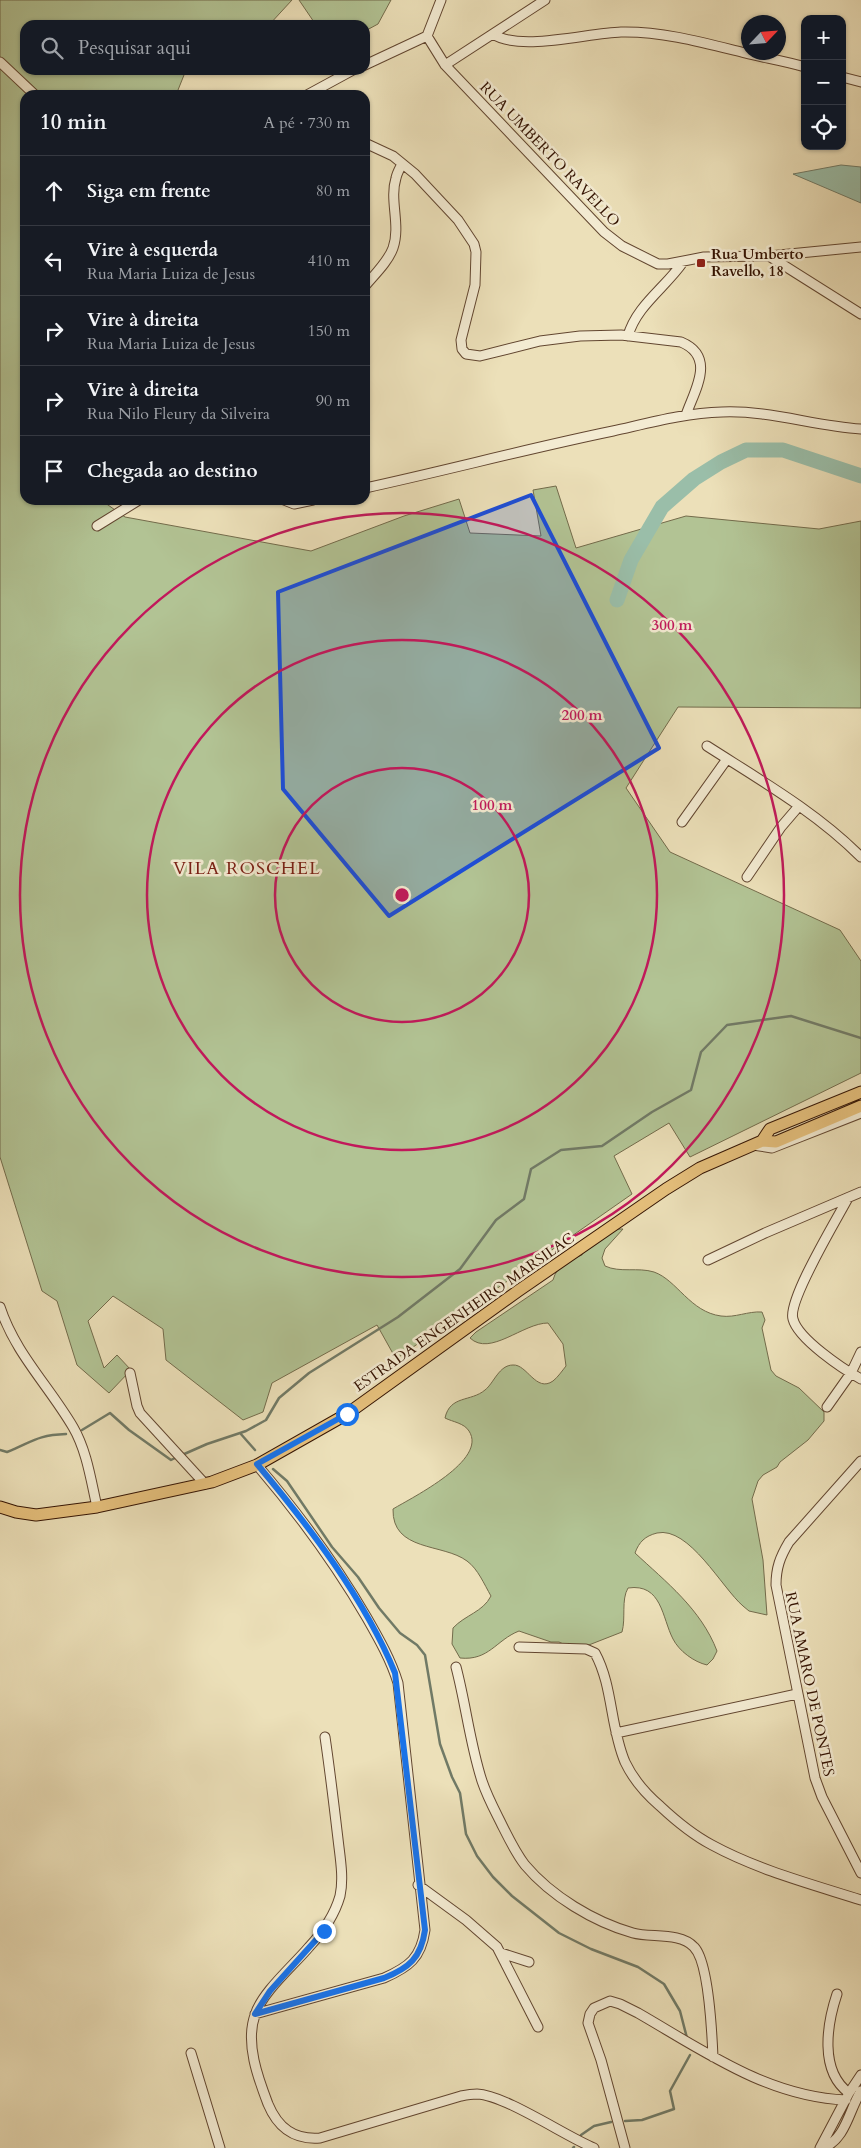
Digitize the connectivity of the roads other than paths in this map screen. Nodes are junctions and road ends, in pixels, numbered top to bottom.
1 (441, 0) edge
2 (546, 0) edge
3 (493, 34) junction
4 (427, 36) junction
5 (0, 62) edge
6 (370, 63) edge
7 (445, 65) junction
8 (801, 66) edge
9 (344, 75) edge
10 (846, 78) edge
11 (861, 82) edge
12 (30, 90) edge
13 (316, 90) edge
14 (370, 145) edge
15 (402, 164) junction
16 (861, 247) edge
17 (769, 256) junction
18 (683, 262) junction
19 (370, 280) edge
20 (861, 314) edge
21 (628, 336) junction
22 (686, 416) junction
23 (861, 430) edge
24 (370, 487) edge
25 (131, 505) edge
26 (97, 526) dead end
27 (707, 746) dead end
28 (727, 759) junction
29 (799, 806) junction
30 (682, 822) dead end
31 (861, 857) edge
32 (747, 877) dead end
33 (861, 1092) edge
34 (861, 1106) edge
35 (861, 1113) edge
36 (758, 1143) junction
37 (861, 1192) edge
38 (848, 1198) junction
39 (708, 1260) dead end
40 (0, 1307) edge
41 (861, 1352) edge
42 (130, 1373) dead end
43 (851, 1373) junction
44 (861, 1380) edge
45 (827, 1407) dead end
46 (861, 1461) edge
47 (257, 1464) junction
48 (205, 1484) junction
49 (0, 1507) edge
50 (97, 1507) junction
51 (519, 1647) dead end
52 (456, 1667) dead end
53 (797, 1694) junction
54 (616, 1733) junction
55 (325, 1737) dead end
56 (861, 1873) edge
57 (418, 1885) junction
58 (861, 1900) edge
59 (501, 1953) junction
60 (529, 1962) dead end
61 (836, 1994) dead end
62 (255, 2014) junction
63 (538, 2026) dead end
64 (191, 2053) dead end
65 (713, 2057) junction
66 (861, 2075) edge
67 (860, 2092) edge
68 (847, 2096) junction
69 (220, 2148) edge
70 (594, 2148) edge
71 (625, 2148) edge
72 (822, 2148) edge

1 - 4 street
2 - 3 street
3 - 7 street
3 - 8 street
4 - 6 street
4 - 7 street, RUA UMBERTO RAVELLO
5 - 12 street
7 - 18 street, RUA UMBERTO RAVELLO
9 - 13 street
10 - 11 street
14 - 15 street
15 - 19 street
15 - 21 street
16 - 17 street, RUA UMBERTO RAVELLO
17 - 18 street, RUA UMBERTO RAVELLO
17 - 20 street
18 - 21 street
21 - 22 street
22 - 23 street
22 - 24 street
25 - 26 street
27 - 28 street
28 - 29 street
28 - 30 street
29 - 31 street
29 - 32 street
33 - 36 main road, ESTRADA ENGENHEIRO MARSILAC
34 - 36 main road, ESTRADA ENGENHEIRO MARSILAC
35 - 36 street
36 - 47 main road, ESTRADA ENGENHEIRO MARSILAC
37 - 38 street
38 - 39 street
38 - 43 street
40 - 50 street
41 - 43 street
42 - 48 street
43 - 44 street
43 - 45 street
46 - 53 street, RUA AMARO DE PONTES
47 - 48 main road, ESTRADA ENGENHEIRO MARSILAC
47 - 57 street
48 - 50 main road, ESTRADA ENGENHEIRO MARSILAC
49 - 50 main road, ESTRADA ENGENHEIRO MARSILAC
51 - 54 street
52 - 65 street
53 - 54 street
53 - 56 street, RUA AMARO DE PONTES
54 - 58 street
55 - 62 street
57 - 59 street
57 - 62 street
59 - 60 street
59 - 63 street
61 - 68 street
62 - 70 street
64 - 69 street
65 - 68 street
65 - 71 street
66 - 68 street
67 - 72 street
68 - 72 street

